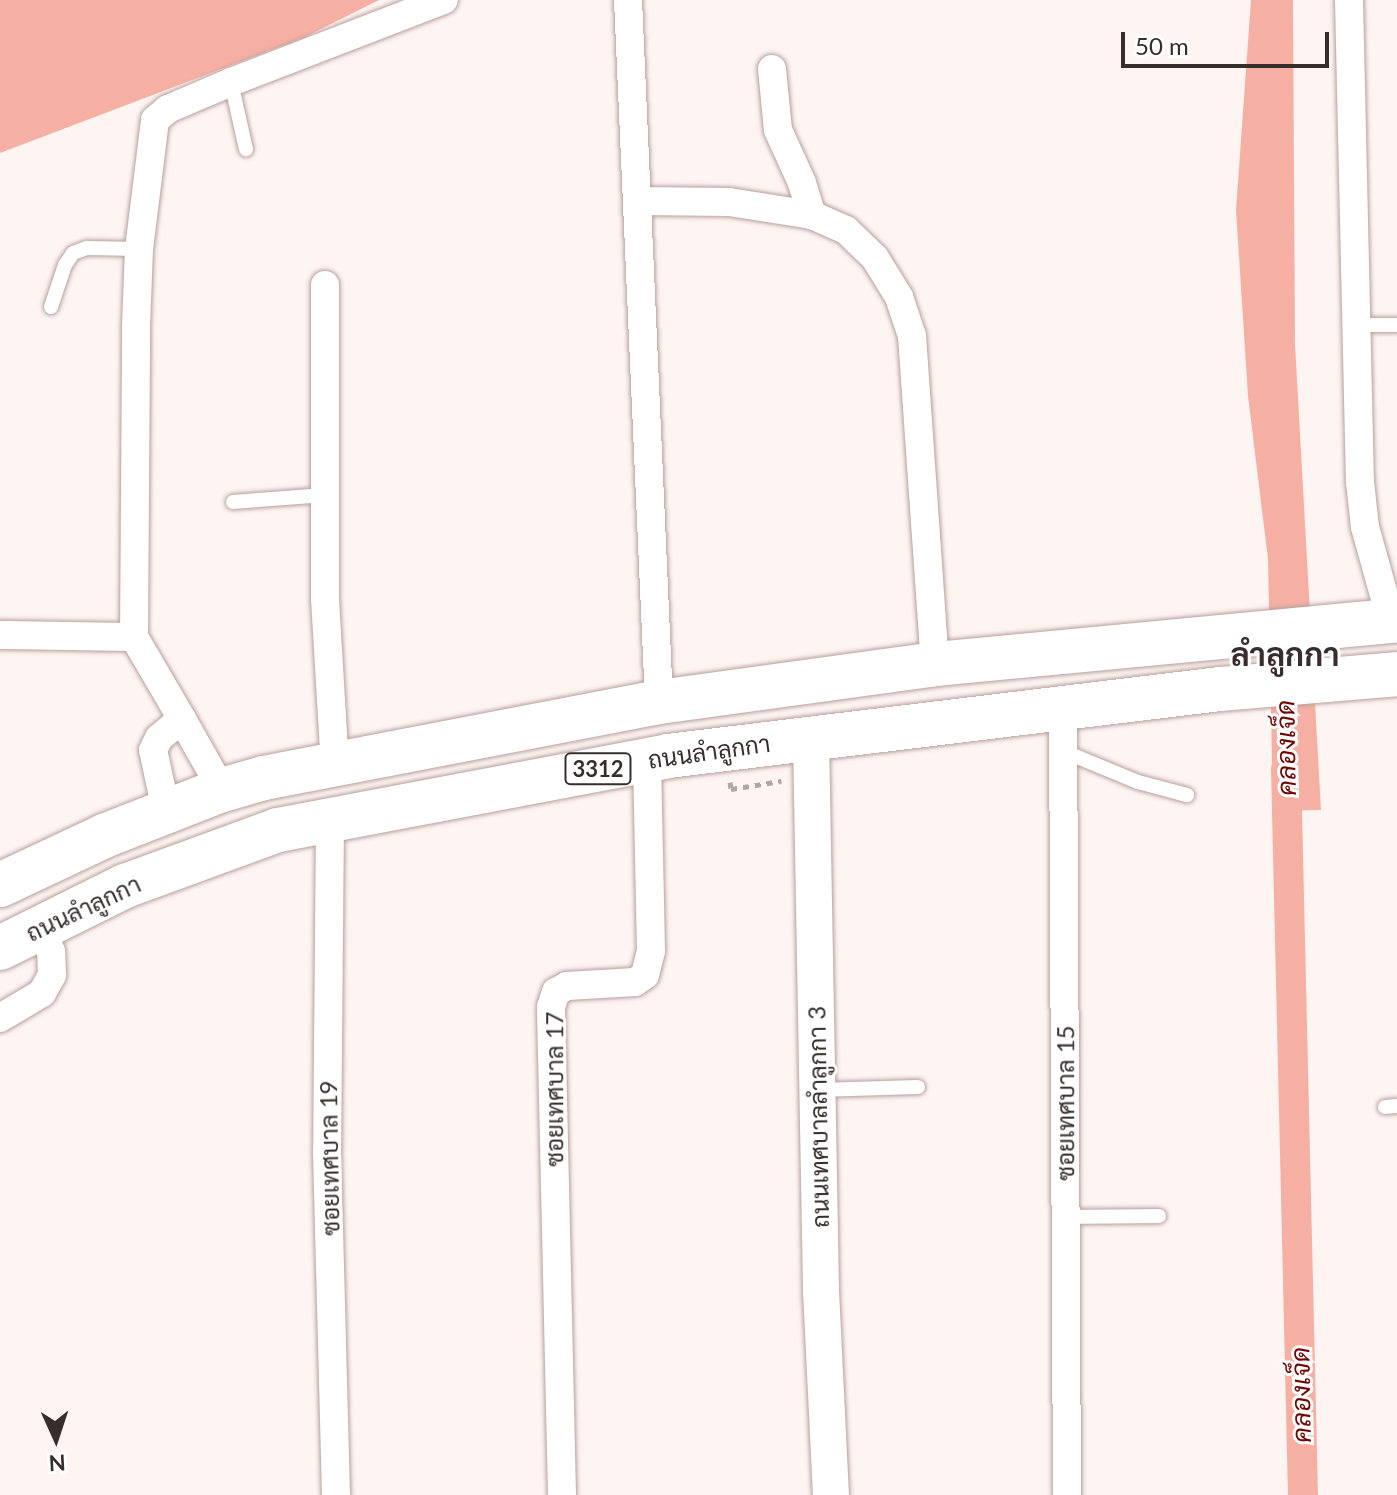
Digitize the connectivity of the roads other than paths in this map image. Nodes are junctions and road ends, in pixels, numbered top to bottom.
1 (444, 0) edge
2 (628, 0) edge
3 (1349, 0) edge
4 (772, 69) dead end
5 (231, 82) junction
6 (246, 149) dead end
7 (637, 201) junction
8 (812, 215) junction
9 (139, 249) junction
10 (325, 285) dead end
11 (51, 307) dead end
12 (1354, 325) junction
13 (1397, 325) edge
14 (324, 495) junction
15 (233, 502) dead end
16 (1389, 620) edge
17 (0, 635) edge
18 (134, 637) junction
19 (935, 664) junction
20 (1391, 674) edge
21 (659, 702) junction
22 (182, 719) junction
23 (1063, 731) junction
24 (811, 738) junction
25 (647, 759) junction
26 (335, 765) junction
27 (222, 790) junction
28 (1187, 795) dead end
29 (166, 810) junction
30 (330, 820) junction
31 (5, 879) edge
32 (41, 926) junction
33 (0, 948) edge
34 (0, 1018) edge
35 (918, 1087) dead end
36 (817, 1091) junction
37 (1159, 1216) dead end
38 (1065, 1217) junction
39 (336, 1495) edge
40 (562, 1495) edge
41 (831, 1495) edge
42 (1067, 1495) edge

1 - 5 street
2 - 7 street
3 - 12 street
4 - 8 street
5 - 6 lane
5 - 9 street
7 - 8 street
7 - 21 street
8 - 19 street
9 - 11 lane
9 - 18 street
10 - 14 street
12 - 13 lane
12 - 16 street
14 - 15 lane
14 - 26 street
16 - 19 main road, 3312
17 - 18 street
18 - 22 street
19 - 21 main road, 3312
20 - 23 main road, ถนนลำลูกกา / 3312
21 - 26 main road, 3312
22 - 27 street
22 - 29 street
23 - 24 main road, ถนนลำลูกกา / 3312
23 - 28 lane
23 - 38 street, ซอยเทศบาล 15
24 - 25 main road, ถนนลำลูกกา / 3312
24 - 36 street, ถนนเทศบาลลำลูกกา 3
25 - 30 main road, ถนนลำลูกกา / 3312
25 - 40 street, ซอยเทศบาล 17
26 - 27 main road, 3312
27 - 29 main road, 3312
29 - 31 main road, 3312
30 - 32 main road, ถนนลำลูกกา / 3312
30 - 39 street, ซอยเทศบาล 19
32 - 33 main road, ถนนลำลูกกา / 3312
32 - 34 street
35 - 36 lane
36 - 41 street, ถนนเทศบาลลำลูกกา 3
37 - 38 lane
38 - 42 street, ซอยเทศบาล 15

